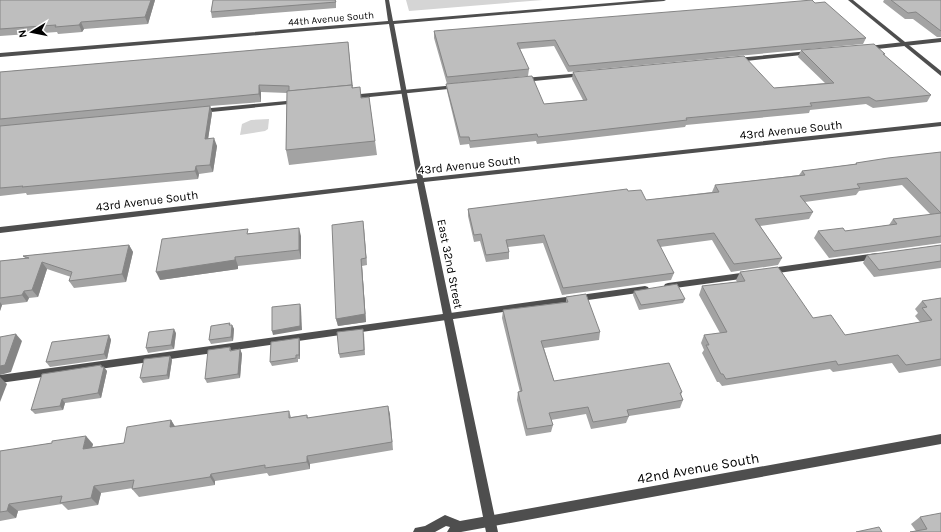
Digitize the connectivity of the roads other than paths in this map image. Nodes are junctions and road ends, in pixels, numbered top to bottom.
1 (387, 0) edge
2 (653, 0) edge
3 (664, 0) edge
4 (850, 0) edge
5 (391, 22) junction
6 (941, 40) edge
7 (903, 44) junction
8 (863, 48) edge
9 (816, 53) edge
10 (0, 55) edge
11 (728, 61) edge
12 (586, 74) edge
13 (941, 74) edge
14 (514, 81) edge
15 (459, 86) edge
16 (404, 92) junction
17 (344, 97) edge
18 (305, 101) edge
19 (195, 112) edge
20 (941, 124) edge
21 (420, 181) junction
22 (0, 230) edge
23 (886, 255) edge
24 (447, 317) junction
25 (0, 380) edge
26 (941, 439) edge
27 (491, 526) edge
28 (456, 529) edge
29 (425, 532) edge

1 - 5 street, East 32nd Street
2 - 3 street, 44th Avenue South
2 - 5 street, 44th Avenue South
4 - 7 street
5 - 10 street, 44th Avenue South
5 - 16 street, East 32nd Street
6 - 7 street
7 - 8 street
7 - 13 street
9 - 11 street
12 - 14 street
15 - 16 street
16 - 17 street
16 - 21 street, East 32nd Street
18 - 19 street
20 - 21 street, 43rd Avenue South
21 - 22 street, 43rd Avenue South
21 - 24 street, East 32nd Street
23 - 24 street
24 - 25 street
24 - 27 street, East 32nd Street
26 - 27 street, 42nd Avenue South
27 - 28 street, 42nd Avenue South
28 - 29 street, 42nd Avenue South

